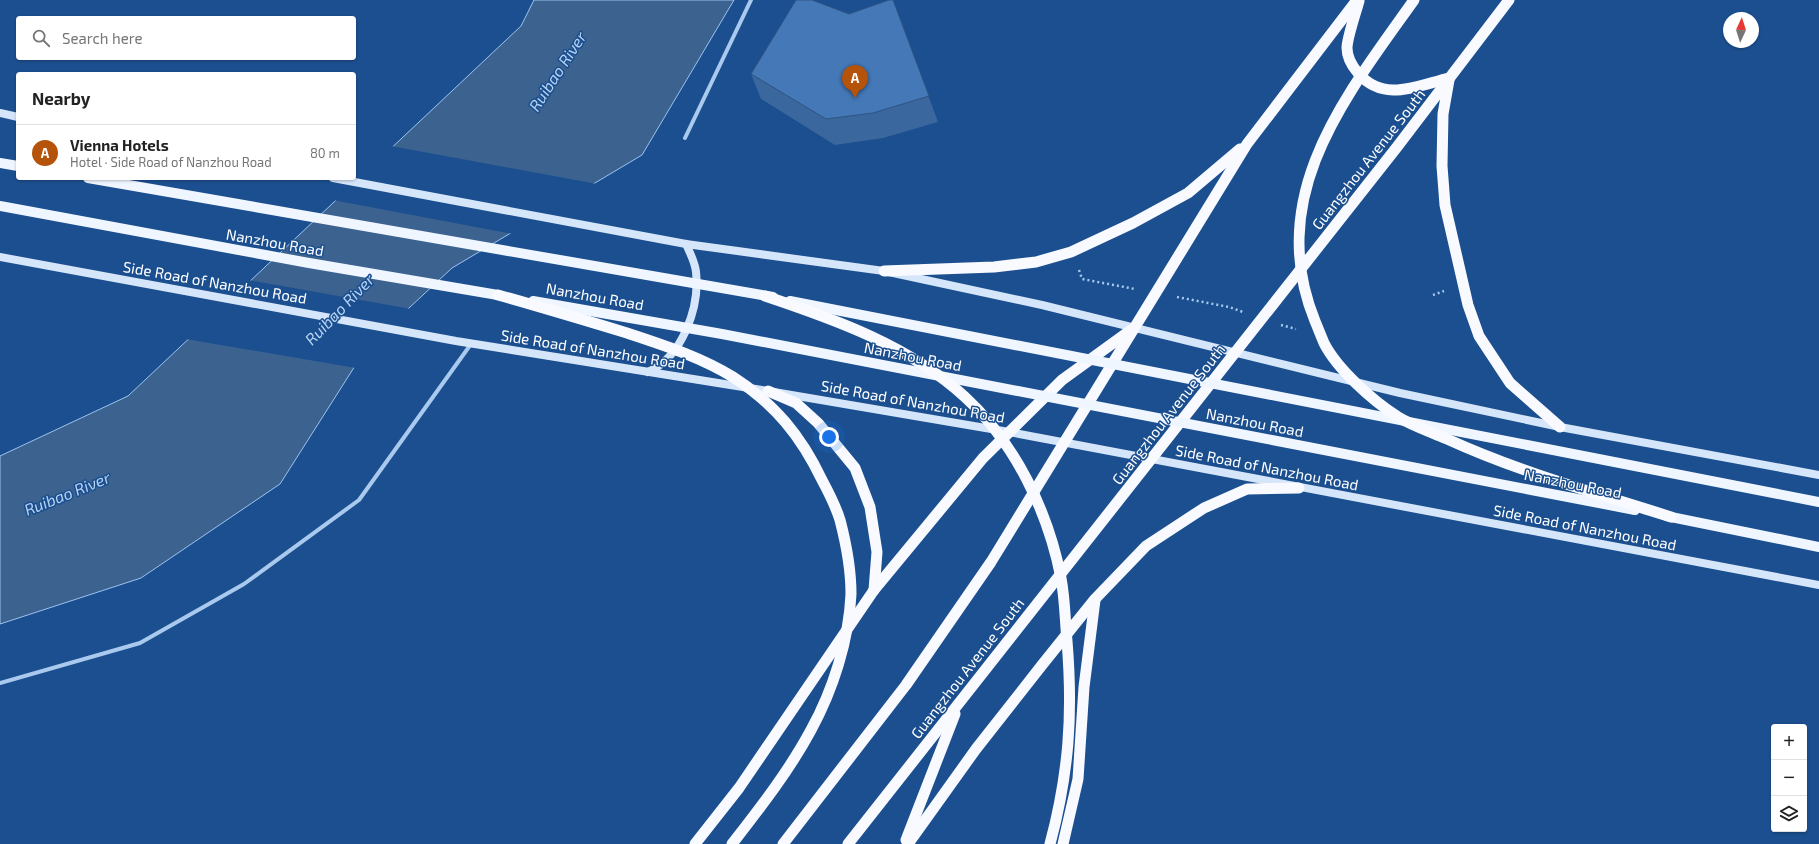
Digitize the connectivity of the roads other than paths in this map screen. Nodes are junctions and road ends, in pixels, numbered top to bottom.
1 (751, 0) edge
2 (1358, 0) edge
3 (1414, 0) edge
4 (1509, 0) edge
5 (1449, 78) junction
6 (0, 113) edge
7 (16, 117) edge
8 (685, 138) dead end
9 (1247, 144) junction
10 (0, 163) edge
11 (16, 166) edge
12 (99, 180) edge
13 (344, 180) edge
14 (0, 206) edge
15 (686, 244) junction
16 (0, 257) edge
17 (884, 271) junction
18 (498, 295) junction
19 (765, 296) junction
20 (1135, 327) junction
21 (471, 343) junction
22 (1236, 352) junction
23 (648, 372) junction
24 (768, 391) junction
25 (1560, 427) junction
26 (1009, 432) junction
27 (1064, 443) junction
28 (1150, 460) junction
29 (1819, 475) edge
30 (1299, 488) junction
31 (1819, 502) edge
32 (1671, 517) junction
33 (1819, 547) edge
34 (1819, 585) edge
35 (874, 590) junction
36 (1095, 599) junction
37 (0, 683) edge
38 (960, 702) junction
39 (695, 844) edge
40 (732, 844) edge
41 (783, 844) edge
42 (848, 844) edge
43 (904, 844) edge
44 (908, 844) edge
45 (1050, 844) edge
46 (1063, 844) edge

1 - 8 street
2 - 5 highway
2 - 9 highway
3 - 32 highway, bridge
4 - 5 highway, Guangzhou Avenue South
5 - 22 highway, Guangzhou Avenue South
5 - 25 highway
6 - 7 main road
9 - 17 highway
9 - 20 highway
10 - 11 main road
12 - 19 main road, Nanzhou Road, bridge
13 - 15 main road
14 - 18 main road, Nanzhou Road
15 - 17 main road
15 - 23 main road
16 - 21 main road, Side Road of Nanzhou Road
17 - 20 main road
18 - 32 main road, Nanzhou Road, bridge
18 - 40 highway, bridge
19 - 31 main road, Nanzhou Road, bridge
19 - 45 highway, bridge
20 - 22 main road
20 - 26 highway
20 - 27 highway
21 - 23 main road, Side Road of Nanzhou Road
21 - 37 street
22 - 25 main road
22 - 28 highway, Guangzhou Avenue South
23 - 24 main road, Side Road of Nanzhou Road
24 - 26 main road, Side Road of Nanzhou Road
24 - 35 highway
25 - 29 main road
26 - 27 main road, Side Road of Nanzhou Road
26 - 35 highway
27 - 28 main road, Side Road of Nanzhou Road
27 - 41 highway
28 - 30 main road, Side Road of Nanzhou Road
28 - 38 highway, Guangzhou Avenue South
30 - 34 main road, Side Road of Nanzhou Road
30 - 36 highway
32 - 33 main road, Nanzhou Road
35 - 39 highway
36 - 44 highway
36 - 46 highway
38 - 42 highway, Guangzhou Avenue South
38 - 43 highway

